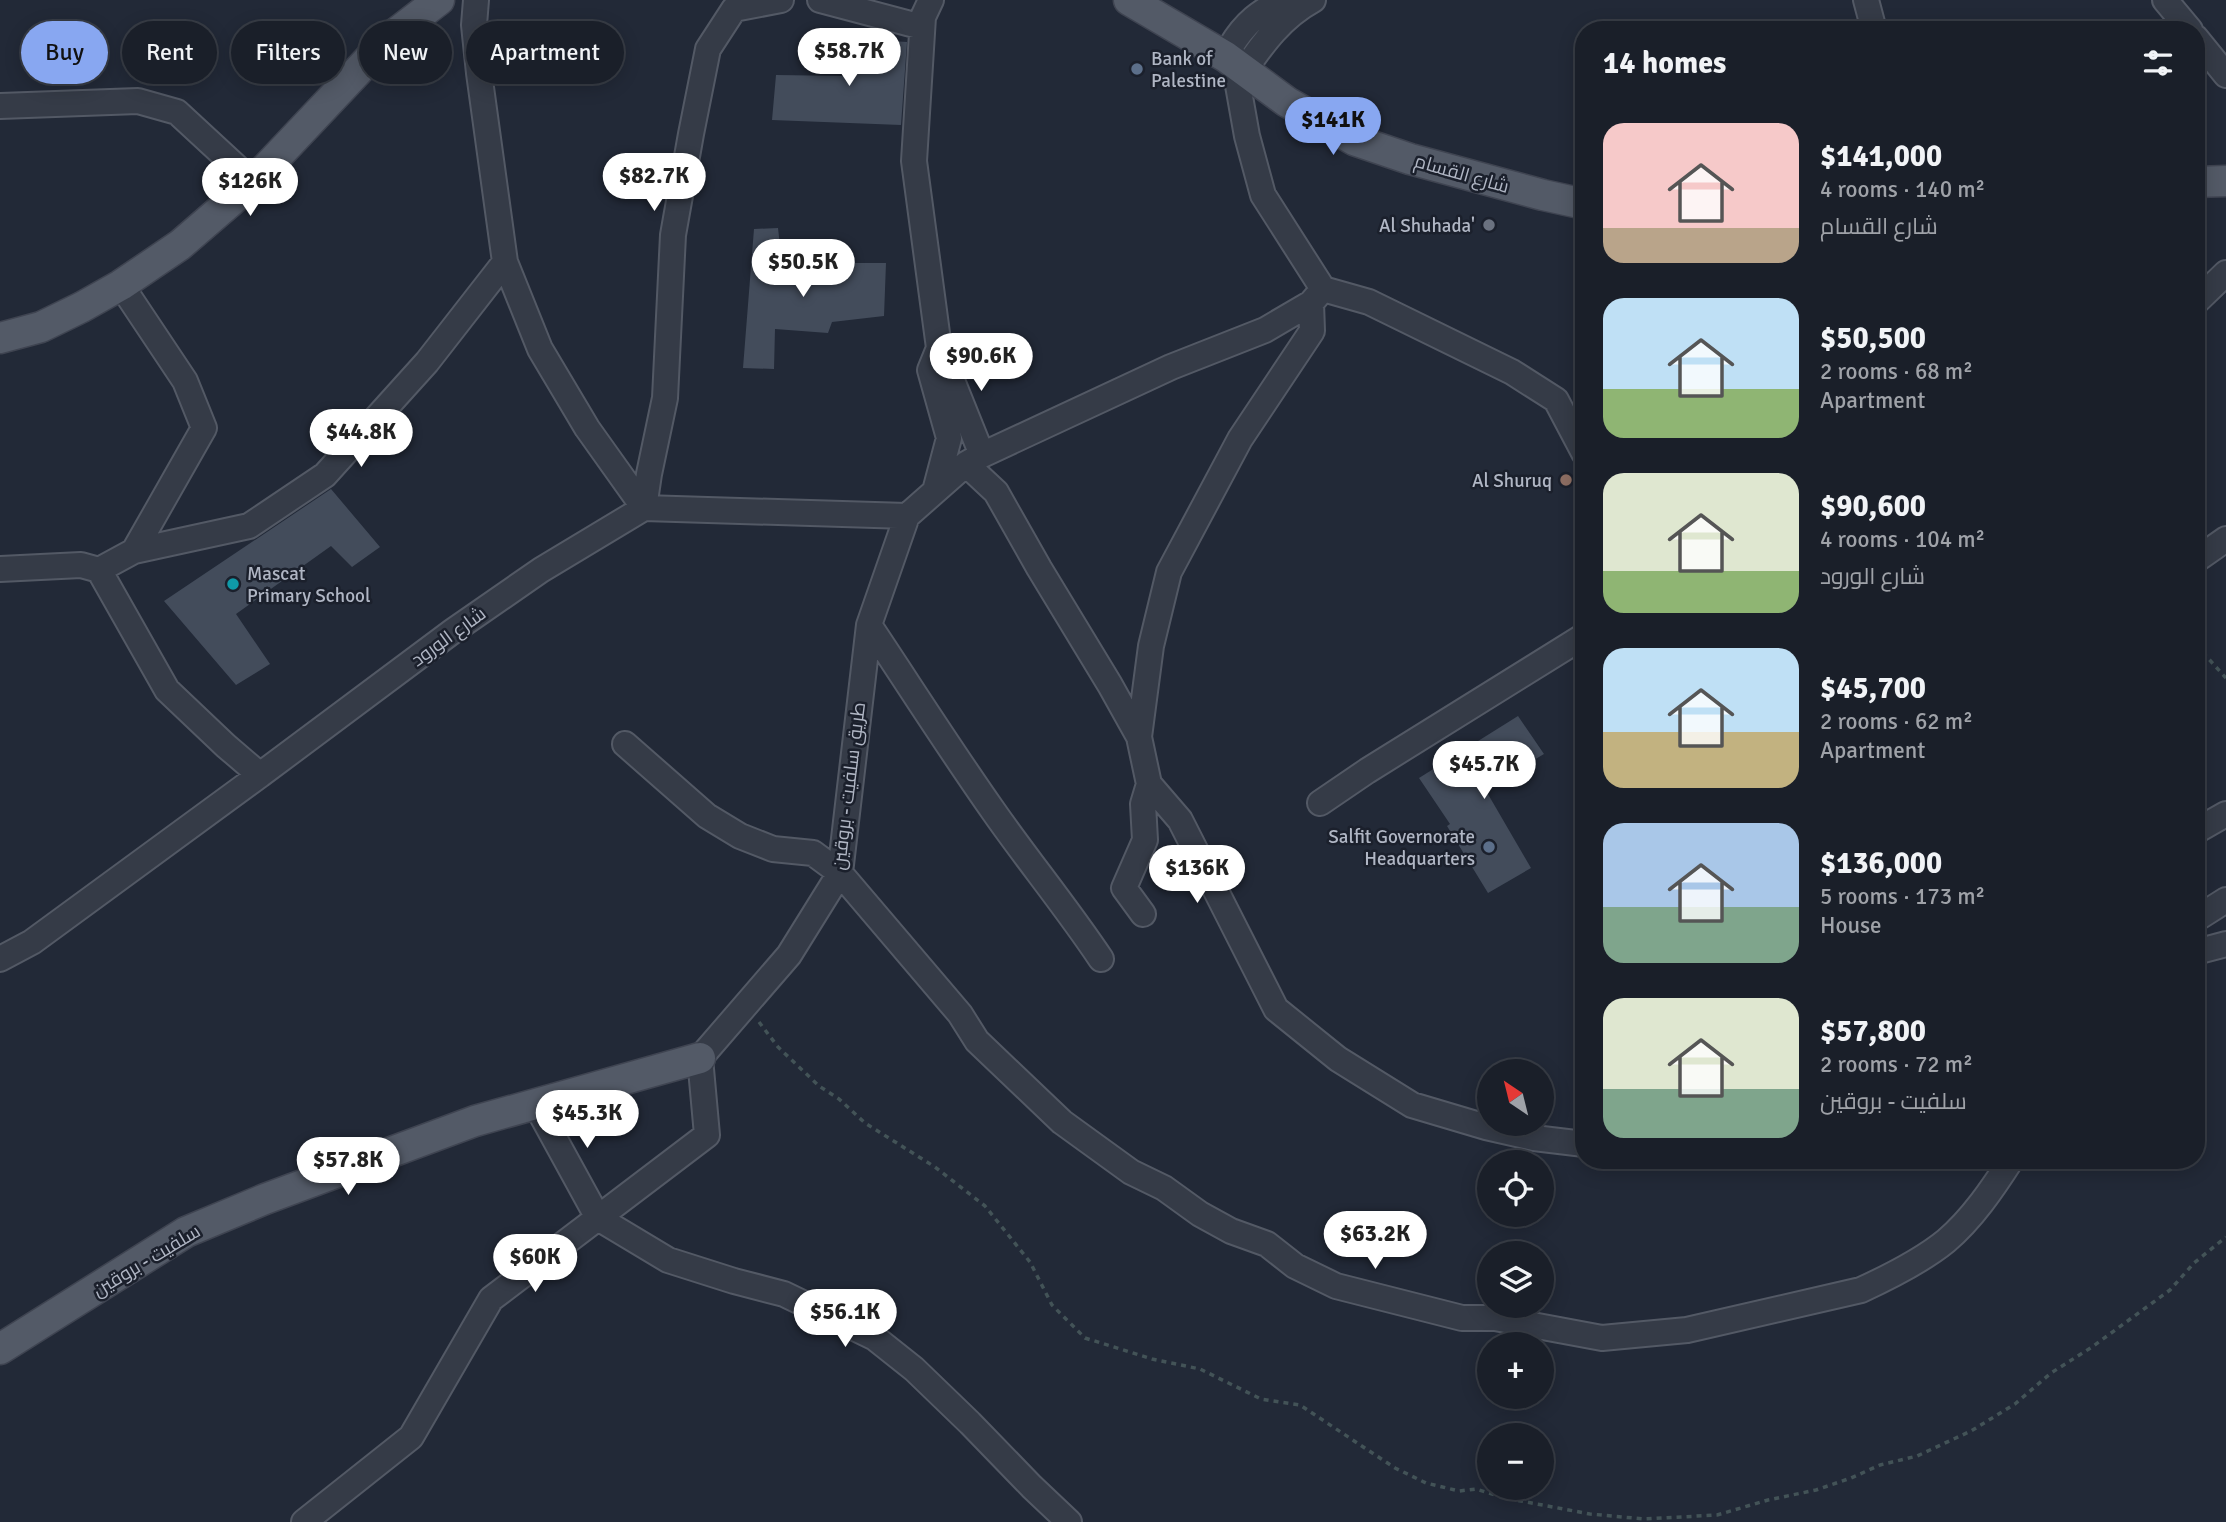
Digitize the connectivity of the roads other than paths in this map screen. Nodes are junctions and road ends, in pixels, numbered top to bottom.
1 (421, 0) edge
2 (439, 0) edge
3 (476, 0) edge
4 (781, 0) edge
5 (820, 0) edge
6 (931, 0) edge
7 (1129, 0) edge
8 (1152, 0) edge
9 (1284, 0) edge
10 (1313, 0) edge
11 (1866, 0) edge
12 (2165, 0) edge
13 (1872, 21) edge
14 (2182, 21) edge
15 (922, 27) junction
16 (2205, 49) edge
17 (1240, 61) junction
18 (2226, 75) edge
19 (0, 106) edge
20 (2226, 171) edge
21 (2205, 172) edge
22 (243, 173) junction
23 (2226, 181) edge
24 (2205, 182) edge
25 (1575, 191) edge
26 (1575, 202) edge
27 (505, 262) junction
28 (2226, 273) edge
29 (121, 285) junction
30 (2205, 293) edge
31 (1317, 296) junction
32 (0, 321) edge
33 (0, 338) edge
34 (939, 348) junction
35 (1573, 407) edge
36 (974, 460) junction
37 (935, 491) junction
38 (644, 509) junction
39 (907, 516) junction
40 (2226, 540) edge
41 (134, 551) junction
42 (2205, 554) edge
43 (0, 569) edge
44 (99, 570) junction
45 (869, 625) junction
46 (1575, 642) edge
47 (1139, 737) junction
48 (625, 744) dead end
49 (260, 775) junction
50 (1149, 783) junction
51 (1320, 803) dead end
52 (2226, 814) edge
53 (2205, 826) edge
54 (840, 873) junction
55 (2226, 900) edge
56 (2205, 913) edge
57 (1143, 914) dead end
58 (2226, 944) edge
59 (2205, 950) edge
60 (0, 959) edge
61 (1101, 959) dead end
62 (700, 1058) junction
63 (536, 1103) junction
64 (1575, 1143) edge
65 (2005, 1169) edge
66 (598, 1218) junction
67 (0, 1349) edge
68 (304, 1522) edge
69 (1069, 1522) edge

1 - 22 main road
2 - 29 main road
3 - 27 street
4 - 38 street
5 - 15 street
6 - 15 street
7 - 17 main road, شارع القسام
8 - 17 main road
9 - 17 street
10 - 17 street
11 - 13 street
12 - 14 street
15 - 34 street
16 - 18 street
17 - 25 main road, شارع القسام
17 - 26 main road, شارع القسام
17 - 31 street
19 - 22 street
20 - 21 main road
22 - 32 main road
23 - 24 main road
27 - 38 street
27 - 41 street
28 - 30 street
29 - 33 main road
29 - 41 street
31 - 35 street
31 - 36 street
31 - 47 street
34 - 36 street
34 - 37 street
36 - 37 street
36 - 47 street
37 - 39 street
38 - 39 street
38 - 49 street, شارع الورود
39 - 45 street, طريق سلفيت - بروقين
40 - 42 street
41 - 44 street
43 - 44 street
44 - 49 street
45 - 54 street, طريق سلفيت - بروقين
45 - 61 street
46 - 51 street
47 - 50 street
48 - 54 street
49 - 60 street, شارع الورود
50 - 57 street
50 - 64 street
52 - 53 street
54 - 62 street, طريق سلفيت - بروقين
54 - 65 street
55 - 56 street
58 - 59 street
62 - 63 main road, سلفيت - بروقين
62 - 66 street
63 - 66 street
63 - 67 main road, سلفيت - بروقين
66 - 68 street
66 - 69 street

